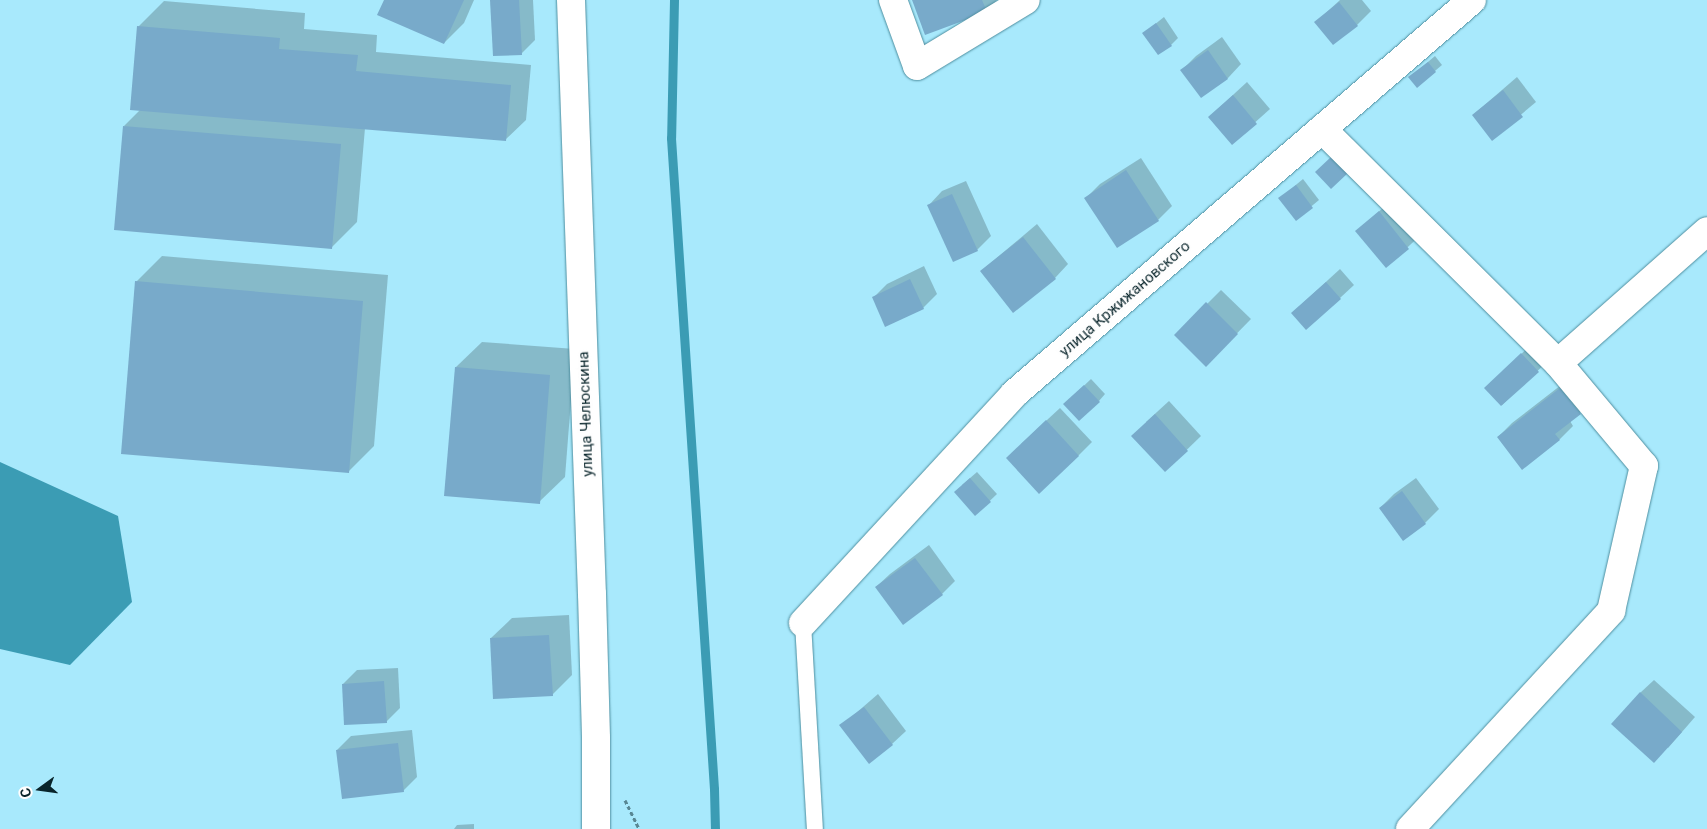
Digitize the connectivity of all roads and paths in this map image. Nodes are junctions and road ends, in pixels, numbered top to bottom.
1 (571, 0) edge
2 (893, 0) edge
3 (1472, 0) edge
4 (1013, 4) edge
5 (1322, 129) junction
6 (1707, 231) edge
7 (1558, 363) junction
8 (803, 623) joint
9 (596, 829) edge
10 (816, 829) edge
11 (1410, 829) edge

1 - 9 street, улица Челюскина
2 - 4 street
3 - 5 street, улица Кржижановского
5 - 7 street
5 - 8 street, улица Кржижановского
6 - 7 street
7 - 11 street
8 - 10 lane

